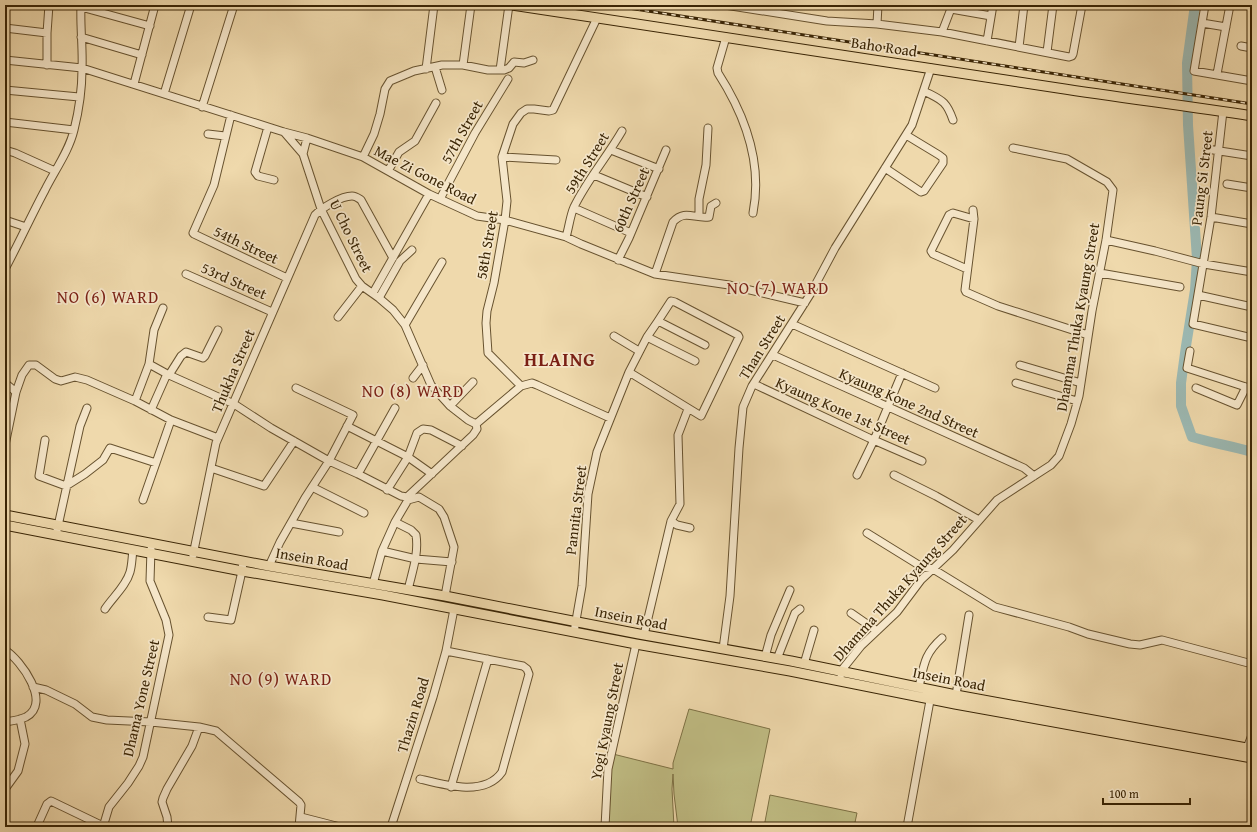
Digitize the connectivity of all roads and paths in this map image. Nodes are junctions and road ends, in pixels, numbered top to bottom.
1 (49, 5) edge
2 (155, 5) edge
3 (191, 5) edge
4 (234, 5) edge
5 (434, 5) edge
6 (471, 5) edge
7 (510, 5) edge
8 (725, 5) edge
9 (878, 5) edge
10 (993, 5) edge
11 (1024, 5) edge
12 (1053, 5) edge
13 (1082, 5) edge
14 (1205, 5) edge
15 (1230, 5) edge
16 (81, 6) edge
17 (952, 7) edge
18 (765, 8) edge
19 (991, 16) junction
20 (597, 18) junction
21 (1202, 23) junction
22 (877, 24) junction
23 (150, 26) junction
24 (1226, 27) junction
25 (5, 28) edge
26 (942, 32) junction
27 (47, 33) junction
28 (81, 37) junction
29 (726, 37) junction
30 (987, 41) junction
31 (1241, 46) dead end
32 (1019, 47) junction
33 (1252, 48) edge
34 (1047, 52) junction
35 (142, 55) junction
36 (5, 60) edge
37 (533, 60) dead end
38 (47, 65) junction
39 (463, 65) junction
40 (435, 67) junction
41 (82, 68) junction
42 (931, 68) junction
43 (426, 69) junction
44 (500, 70) junction
45 (1217, 74) junction
46 (508, 79) dead end
47 (1252, 81) edge
48 (134, 84) junction
49 (5, 90) edge
50 (442, 90) dead end
51 (924, 91) junction
52 (164, 94) junction
53 (79, 97) junction
54 (436, 103) dead end
55 (202, 107) junction
56 (1223, 112) junction
57 (231, 115) junction
58 (1252, 116) edge
59 (953, 120) dead end
60 (5, 122) edge
61 (268, 127) junction
62 (708, 128) dead end
63 (74, 130) junction
64 (622, 131) dead end
65 (284, 132) junction
66 (208, 134) dead end
67 (906, 135) junction
68 (225, 136) junction
69 (307, 138) junction
70 (1013, 148) dead end
71 (1207, 149) dead end
72 (5, 150) edge
73 (611, 150) junction
74 (666, 150) dead end
75 (1218, 151) junction
76 (303, 154) junction
77 (1252, 156) edge
78 (502, 157) junction
79 (363, 158) junction
80 (556, 160) dead end
81 (885, 168) junction
82 (659, 169) junction
83 (55, 171) junction
84 (388, 171) junction
85 (594, 175) junction
86 (274, 180) dead end
87 (1227, 184) dead end
88 (1252, 188) edge
89 (429, 194) junction
90 (647, 198) junction
91 (440, 199) junction
92 (716, 203) dead end
93 (574, 208) junction
94 (321, 209) junction
95 (973, 210) dead end
96 (753, 213) dead end
97 (699, 216) junction
98 (1211, 217) junction
99 (974, 219) junction
100 (5, 220) edge
101 (505, 220) junction
102 (1252, 224) edge
103 (26, 227) junction
104 (631, 232) junction
105 (566, 237) junction
106 (1106, 240) junction
107 (412, 250) dead end
108 (393, 258) junction
109 (618, 260) junction
110 (442, 262) dead end
111 (1199, 263) junction
112 (5, 269) edge
113 (966, 269) junction
114 (1252, 272) edge
115 (1100, 273) junction
116 (186, 274) dead end
117 (655, 274) junction
118 (287, 278) junction
119 (362, 286) junction
120 (1180, 287) dead end
121 (373, 293) junction
122 (1198, 295) junction
123 (379, 298) junction
124 (805, 303) junction
125 (1252, 307) edge
126 (163, 308) dead end
127 (272, 312) junction
128 (338, 317) dead end
129 (658, 321) junction
130 (792, 324) junction
131 (405, 325) junction
132 (218, 330) dead end
133 (1088, 335) junction
134 (614, 336) dead end
135 (647, 336) junction
136 (1252, 338) edge
137 (705, 345) dead end
138 (640, 351) junction
139 (1190, 351) dead end
140 (773, 355) junction
141 (695, 361) dead end
142 (149, 364) junction
143 (424, 365) junction
144 (1020, 365) dead end
145 (629, 372) junction
146 (902, 373) junction
147 (168, 374) junction
148 (413, 378) dead end
149 (473, 382) dead end
150 (5, 383) edge
151 (1016, 383) dead end
152 (1081, 383) junction
153 (754, 384) junction
154 (521, 386) junction
155 (296, 388) dead end
156 (935, 388) dead end
157 (1196, 388) dead end
158 (1249, 388) edge
159 (16, 392) junction
160 (135, 401) junction
161 (1077, 401) junction
162 (234, 404) junction
163 (450, 406) junction
164 (887, 407) junction
165 (87, 408) dead end
166 (395, 408) dead end
167 (688, 409) junction
168 (152, 410) junction
169 (610, 418) junction
170 (171, 420) junction
171 (476, 424) junction
172 (348, 426) junction
173 (218, 438) junction
174 (45, 440) dead end
175 (294, 440) junction
176 (874, 440) junction
177 (376, 441) junction
178 (5, 445) edge
179 (462, 446) junction
180 (408, 457) junction
181 (329, 461) junction
182 (922, 461) dead end
183 (156, 463) junction
184 (211, 468) junction
185 (358, 474) junction
186 (432, 474) junction
187 (857, 475) dead end
188 (894, 475) dead end
189 (1034, 476) junction
190 (66, 486) junction
191 (312, 487) junction
192 (387, 490) junction
193 (143, 500) dead end
194 (364, 513) dead end
195 (5, 516) edge
196 (979, 520) junction
197 (671, 521) junction
198 (395, 522) junction
199 (291, 523) junction
200 (5, 525) edge
201 (58, 525) junction
202 (690, 528) dead end
203 (339, 532) dead end
204 (867, 533) dead end
205 (56, 535) junction
206 (151, 544) junction
207 (133, 550) junction
208 (382, 551) junction
209 (150, 553) junction
210 (192, 557) junction
211 (416, 558) junction
212 (243, 560) junction
213 (452, 562) junction
214 (269, 566) junction
215 (933, 569) junction
216 (242, 571) junction
217 (372, 584) junction
218 (408, 590) junction
219 (790, 590) dead end
220 (445, 596) junction
221 (456, 600) junction
222 (105, 609) dead end
223 (454, 609) junction
224 (800, 609) dead end
225 (518, 610) junction
226 (851, 613) dead end
227 (969, 615) dead end
228 (208, 618) dead end
229 (516, 621) junction
230 (576, 621) junction
231 (814, 630) dead end
232 (877, 631) junction
233 (574, 632) junction
234 (641, 634) junction
235 (942, 638) dead end
236 (636, 644) junction
237 (722, 649) junction
238 (5, 650) edge
239 (446, 651) junction
240 (488, 659) junction
241 (718, 659) junction
242 (769, 660) junction
243 (791, 661) junction
244 (804, 664) junction
245 (1252, 664) edge
246 (790, 671) junction
247 (840, 676) junction
248 (33, 687) junction
249 (900, 688) junction
250 (919, 688) junction
251 (931, 695) junction
252 (956, 696) junction
253 (20, 719) junction
254 (1058, 719) junction
255 (5, 722) edge
256 (151, 722) junction
257 (199, 727) junction
258 (1112, 728) junction
259 (1158, 732) junction
260 (1252, 735) edge
261 (1158, 741) junction
262 (1188, 742) junction
263 (1250, 752) edge
264 (420, 779) dead end
265 (451, 787) junction
266 (5, 789) edge
267 (301, 817) junction
268 (5, 824) edge
269 (38, 824) dead end
270 (103, 826) edge
271 (10, 827) edge
272 (168, 827) edge
273 (300, 827) edge
274 (340, 827) edge
275 (391, 827) edge
276 (605, 827) edge
277 (907, 827) edge

1 - 27 street
2 - 23 street
3 - 52 street
4 - 55 street
5 - 43 street
6 - 39 street
7 - 20 main road, Baho Road
7 - 44 street
8 - 18 street
9 - 22 street
10 - 19 street
11 - 32 street
12 - 34 street
13 - 34 street
14 - 21 street
15 - 24 street
16 - 23 street
16 - 28 street
17 - 19 street
17 - 26 street
18 - 22 street
19 - 30 street
20 - 29 main road, Baho Road
20 - 78 street, 58th Street
21 - 24 street
21 - 45 street
22 - 26 street
23 - 35 street
24 - 45 street
25 - 27 street
26 - 30 street
27 - 38 street
28 - 35 street
28 - 41 street
29 - 42 main road, Baho Road
29 - 96 street
30 - 32 street
31 - 33 street
32 - 34 street
35 - 48 street
36 - 38 street, Mae Zi Gone Road
37 - 44 street
38 - 41 street, Mae Zi Gone Road
39 - 40 street
39 - 44 street
40 - 43 street
40 - 50 street
41 - 48 street, Mae Zi Gone Road
41 - 53 street
42 - 51 street, Than Street
42 - 56 main road, Baho Road
43 - 79 street
45 - 47 street
46 - 91 street, 57th Street
48 - 52 street, Mae Zi Gone Road
49 - 53 street
51 - 59 street
51 - 67 street, Than Street
52 - 55 street, Mae Zi Gone Road
53 - 63 street
54 - 84 street
55 - 57 street, Mae Zi Gone Road
56 - 58 main road, Baho Road
56 - 75 street, Paung Si Street
57 - 61 street, Mae Zi Gone Road
57 - 68 street
60 - 63 street
61 - 65 street, Mae Zi Gone Road
61 - 86 street
62 - 97 street
63 - 83 street
64 - 73 street, 59th Street
65 - 69 street, Mae Zi Gone Road
65 - 76 street, U Cho Street
66 - 68 street
67 - 81 street, Than Street
67 - 81 street
68 - 118 street, 54th Street
69 - 76 street
69 - 79 street, Mae Zi Gone Road
70 - 106 street, Dhamma Thuka Kyaung Street
71 - 75 street
72 - 83 street
73 - 82 street
73 - 85 street, 59th Street
74 - 82 street, 60th Street
75 - 77 street
75 - 98 street, Paung Si Street
76 - 94 street, U Cho Street
78 - 80 street
78 - 101 street, 58th Street
79 - 84 street, Mae Zi Gone Road
81 - 124 street, Than Street
82 - 90 street, 60th Street
83 - 103 street
84 - 89 street, Mae Zi Gone Road
85 - 90 street
85 - 93 street, 59th Street
87 - 88 street
89 - 91 street, Mae Zi Gone Road
89 - 108 street
90 - 104 street, 60th Street
91 - 101 street, Mae Zi Gone Road
92 - 97 street
93 - 104 street, 59th Street
93 - 105 street, 59th Street
94 - 108 street
94 - 118 street, Thukha Street
94 - 119 street, U Cho Street
95 - 99 street
97 - 117 street
98 - 102 street
98 - 111 street, Paung Si Street
99 - 113 street
99 - 113 street
100 - 103 street
101 - 105 street, Mae Zi Gone Road
101 - 154 street, 58th Street
103 - 112 street
104 - 109 street, 60th Street
105 - 109 street, Mae Zi Gone Road
106 - 111 street
106 - 115 street, Dhamma Thuka Kyaung Street
107 - 123 street
108 - 121 street
109 - 117 street, Mae Zi Gone Road
110 - 131 street
111 - 114 street
111 - 122 street
113 - 133 street
115 - 120 street
115 - 133 street, Dhamma Thuka Kyaung Street
116 - 127 street, 53rd Street
117 - 124 street, Mae Zi Gone Road
118 - 127 street, Thukha Street
119 - 121 street, U Cho Street
119 - 128 street
121 - 123 street, U Cho Street
122 - 125 street
122 - 136 street
123 - 131 street, U Cho Street
124 - 130 street, Than Street
126 - 142 street
127 - 162 street, Thukha Street
129 - 135 street, Pannita Street
129 - 137 street
129 - 167 street, Pannita Street
130 - 140 street, Than Street
130 - 146 street
131 - 143 street, U Cho Street
132 - 147 street
133 - 152 street, Dhamma Thuka Kyaung Street
134 - 138 street
135 - 138 street, Pannita Street
135 - 141 street
138 - 145 street, Pannita Street
139 - 158 street
140 - 153 street, Than Street
140 - 164 street, Kyaung Kone 2nd Street
142 - 147 street
142 - 160 street
143 - 148 street
143 - 163 street, U Cho Street
144 - 152 street
145 - 167 street
145 - 169 street, Pannita Street
146 - 156 street
146 - 164 street
147 - 162 street
147 - 168 street
149 - 163 street
150 - 159 street
151 - 161 street
152 - 161 street, Dhamma Thuka Kyaung Street
153 - 176 street, Kyaung Kone 1st Street
153 - 237 street, Than Street
154 - 169 street
154 - 171 street
155 - 172 street
157 - 158 street
159 - 160 street
159 - 178 street
160 - 168 street
161 - 189 street, Dhamma Thuka Kyaung Street
162 - 173 street, Thukha Street
162 - 175 street
163 - 171 street, U Cho Street
164 - 176 street
164 - 189 street, Kyaung Kone 2nd Street
165 - 190 street
166 - 177 street
167 - 197 street
168 - 170 street
169 - 230 street, Pannita Street
170 - 173 street
170 - 183 street
171 - 179 street
172 - 177 street
172 - 181 street
173 - 184 street, Thukha Street
174 - 190 street
175 - 181 street
175 - 184 street
176 - 182 street, Kyaung Kone 1st Street
176 - 187 street
177 - 180 street
177 - 185 street
179 - 180 street
179 - 186 street
180 - 186 street
180 - 192 street
181 - 185 street
181 - 191 street
183 - 190 street
183 - 193 street
184 - 210 street, Thukha Street
185 - 192 street
186 - 192 street
188 - 196 street
189 - 196 street, Dhamma Thuka Kyaung Street
190 - 201 street
191 - 194 street
191 - 199 street
195 - 201 main road, Insein Road
196 - 215 street, Dhamma Thuka Kyaung Street
197 - 202 street
197 - 234 street
198 - 208 street
198 - 211 street
198 - 213 street
199 - 203 street
199 - 214 street
200 - 205 main road, Insein Road
201 - 205 street
201 - 206 main road, Insein Road
204 - 215 street
205 - 207 main road, Insein Road
206 - 209 street, Dhama Yone Street
206 - 210 main road, Insein Road
207 - 209 main road, Insein Road
207 - 222 street
208 - 211 street
208 - 217 street
209 - 210 main road, Insein Road
209 - 256 street, Dhama Yone Street
210 - 212 main road, Insein Road
210 - 216 main road, Insein Road
211 - 213 street
211 - 218 street
212 - 214 main road, Insein Road
212 - 216 street
213 - 220 street
214 - 217 main road, Insein Road
215 - 232 street, Dhamma Thuka Kyaung Street
215 - 245 street
216 - 223 main road, Insein Road
216 - 228 street
217 - 218 main road, Insein Road
218 - 220 main road, Insein Road
219 - 242 street
220 - 221 main road, Insein Road
221 - 223 main road
221 - 225 main road, Insein Road
223 - 229 main road, Insein Road
223 - 239 street, Thazin Road
224 - 242 street
225 - 229 main road
225 - 230 main road, Insein Road
226 - 232 street
227 - 252 street
229 - 233 main road, Insein Road
230 - 233 street, Pannita Street
230 - 234 main road, Insein Road
231 - 244 street
232 - 247 street, Dhamma Thuka Kyaung Street
233 - 236 main road, Insein Road
234 - 236 main road
234 - 237 main road, Insein Road
235 - 250 street
236 - 241 main road, Insein Road
236 - 276 street, Yogi Kyaung Street
237 - 241 main road
237 - 242 main road, Insein Road
238 - 248 street
239 - 240 street
239 - 275 street, Thazin Road
240 - 265 street
240 - 265 street
241 - 242 main road, Insein Road
242 - 243 main road, Insein Road
242 - 246 main road, Insein Road
243 - 244 main road, Insein Road
243 - 246 main road
244 - 247 main road, Insein Road
246 - 247 main road, Insein Road
247 - 249 main road, Insein Road
248 - 253 street
248 - 256 street
249 - 250 main road, Insein Road
249 - 251 main road, Insein Road
250 - 251 main road, Insein Road
251 - 252 main road, Insein Road
251 - 254 main road, Insein Road
251 - 277 street
252 - 254 main road, Insein Road
253 - 255 street
253 - 266 street
254 - 258 main road, Insein Road
256 - 257 street
256 - 270 street, Dhama Yone Street
257 - 267 street
257 - 272 street
258 - 259 main road, Insein Road
258 - 261 main road, Insein Road
259 - 261 street
259 - 262 main road, Insein Road
260 - 263 street
261 - 262 main road, Insein Road
262 - 263 main road, Insein Road
264 - 265 street
267 - 273 street
267 - 274 street
268 - 271 street
269 - 270 street

